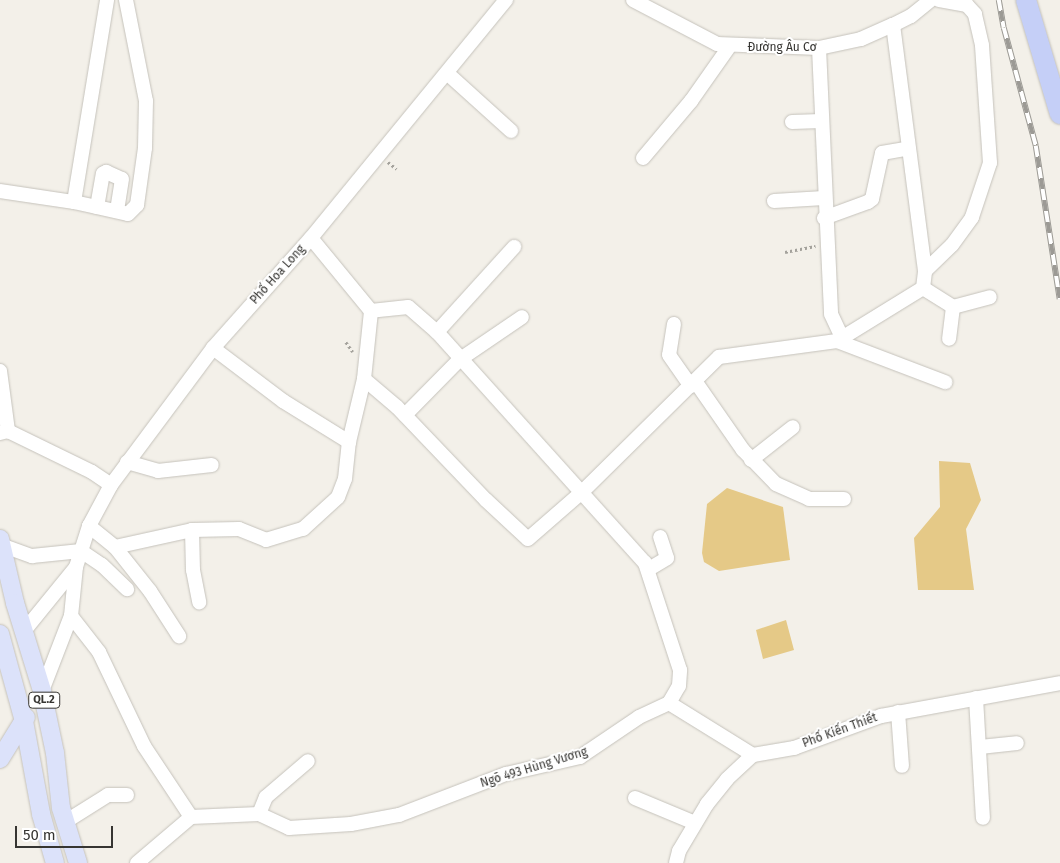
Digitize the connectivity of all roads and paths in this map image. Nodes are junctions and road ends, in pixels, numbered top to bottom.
1 (107, 0) edge
2 (126, 0) edge
3 (506, 0) edge
4 (633, 0) edge
5 (931, 0) edge
6 (939, 0) edge
7 (1026, 0) edge
8 (894, 25) junction
9 (729, 47) junction
10 (819, 48) junction
11 (448, 74) junction
12 (1060, 114) edge
13 (821, 121) junction
14 (792, 122) dead end
15 (511, 131) dead end
16 (909, 148) junction
17 (643, 158) dead end
18 (0, 191) edge
19 (824, 198) junction
20 (774, 200) dead end
21 (74, 202) junction
22 (97, 207) junction
23 (117, 211) junction
24 (824, 218) junction
25 (311, 238) junction
26 (826, 244) junction
27 (514, 247) dead end
28 (785, 252) dead end
29 (925, 271) junction
30 (923, 288) junction
31 (990, 297) dead end
32 (953, 307) junction
33 (371, 311) junction
34 (522, 317) dead end
35 (674, 324) dead end
36 (437, 332) junction
37 (949, 339) dead end
38 (840, 340) junction
39 (213, 348) junction
40 (459, 360) junction
41 (0, 371) edge
42 (364, 379) junction
43 (945, 382) dead end
44 (693, 384) junction
45 (405, 415) junction
46 (794, 427) dead end
47 (4, 432) edge
48 (349, 442) junction
49 (750, 460) junction
50 (127, 462) junction
51 (212, 465) dead end
52 (111, 485) junction
53 (581, 493) junction
54 (844, 499) dead end
55 (89, 526) junction
56 (192, 530) junction
57 (660, 536) dead end
58 (1, 542) edge
59 (115, 547) junction
60 (81, 550) junction
61 (76, 567) junction
62 (649, 569) junction
63 (128, 589) dead end
64 (199, 602) dead end
65 (71, 616) junction
66 (24, 631) junction
67 (0, 634) edge
68 (179, 636) dead end
69 (2, 662) edge
70 (1060, 683) edge
71 (42, 691) junction
72 (976, 698) junction
73 (669, 703) junction
74 (898, 712) junction
75 (24, 721) junction
76 (1017, 743) dead end
77 (980, 747) junction
78 (753, 755) junction
79 (0, 759) edge
80 (308, 761) dead end
81 (902, 766) dead end
82 (127, 795) dead end
83 (635, 798) dead end
84 (259, 814) junction
85 (190, 817) junction
86 (983, 818) dead end
87 (65, 822) junction
88 (696, 823) junction
89 (55, 863) edge
90 (78, 863) edge
91 (137, 863) edge
92 (676, 863) edge

1 - 21 street
2 - 23 street
3 - 11 street, Phố Hoa Long
4 - 9 street, Đường Âu Cơ
5 - 8 street, Đường Âu Cơ
6 - 29 street
7 - 12 highway
8 - 10 street, Đường Âu Cơ
8 - 16 street
9 - 10 street, Đường Âu Cơ
9 - 17 street
10 - 13 street
11 - 15 street
11 - 25 street, Phố Hoa Long
13 - 14 street
13 - 19 street
16 - 24 street
16 - 29 street
18 - 21 street
19 - 20 street
19 - 24 street
21 - 22 street
22 - 23 street
22 - 23 street
24 - 26 street
25 - 33 street
25 - 39 street, Phố Hoa Long
26 - 28 path
26 - 38 street
27 - 36 street
29 - 30 street
30 - 32 street
30 - 38 street
31 - 32 street
32 - 37 street
33 - 36 street
33 - 42 street
34 - 40 street
35 - 44 street
36 - 40 street
38 - 43 street
38 - 44 street
39 - 48 street
39 - 50 street, Phố Hoa Long
40 - 45 street
40 - 53 street
41 - 47 street
42 - 45 street
42 - 48 street
44 - 49 street
44 - 53 street
45 - 53 street
46 - 49 street
47 - 52 street
48 - 56 street
49 - 54 street
50 - 51 street
50 - 52 street, Phố Hoa Long
52 - 55 street, Phố Hoa Long
53 - 62 street
55 - 59 street
55 - 60 street, Phố Hoa Long
56 - 59 street
56 - 64 street
57 - 62 street
58 - 60 street
58 - 66 main road, QL.2
59 - 68 street
60 - 61 street, Phố Hoa Long
60 - 63 street
61 - 65 street, Phố Hoa Long
61 - 66 street, Phố Hoa Long
62 - 73 street
65 - 71 street, Phố Hoa Long
65 - 85 street
66 - 69 main road
66 - 71 main road, QL.2
67 - 69 main road, QL.2
69 - 75 main road, QL.2
70 - 72 street, Phố Kiến Thiết
71 - 75 main road
71 - 87 main road, QL.2
72 - 74 street, Phố Kiến Thiết
72 - 77 street
73 - 78 street
73 - 84 street, Ngõ 493 Hùng Vương
74 - 78 street, Phố Kiến Thiết
74 - 81 street
75 - 79 main road
75 - 89 main road, QL.2
76 - 77 street
77 - 86 street
78 - 88 street
80 - 84 street
82 - 87 street
83 - 88 street
84 - 85 street, Ngõ 493 Hùng Vương
85 - 91 street
87 - 90 main road, QL.2
88 - 92 street

